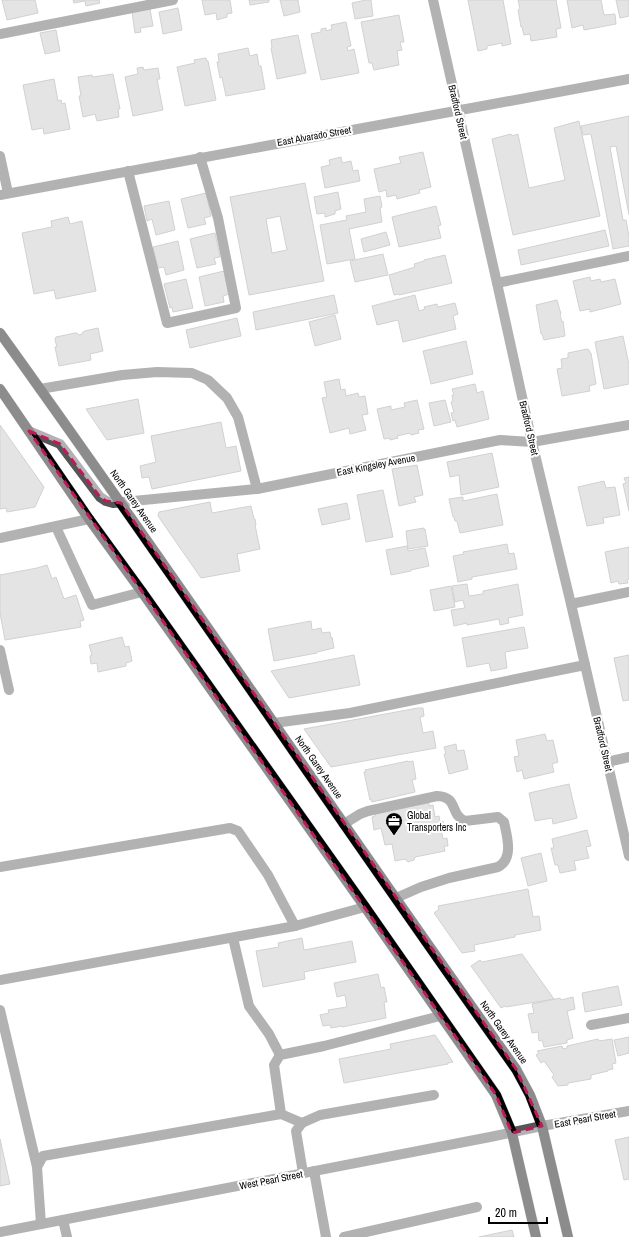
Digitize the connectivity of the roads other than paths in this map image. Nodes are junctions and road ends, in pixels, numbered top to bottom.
1 (173, 0) edge
2 (433, 0) edge
3 (0, 34) edge
4 (629, 78) edge
5 (457, 110) junction
6 (0, 156) edge
7 (200, 157) junction
8 (128, 171) junction
9 (4, 194) edge
10 (629, 256) edge
11 (497, 283) junction
12 (0, 333) edge
13 (0, 389) edge
14 (40, 389) junction
15 (629, 425) edge
16 (29, 431) junction
17 (532, 442) junction
18 (257, 489) junction
19 (122, 503) junction
20 (89, 519) junction
21 (56, 527) junction
22 (0, 538) edge
23 (142, 592) junction
24 (629, 592) edge
25 (571, 604) junction
26 (0, 650) edge
27 (585, 665) junction
28 (9, 690) dead end
29 (274, 723) junction
30 (629, 757) edge
31 (608, 762) junction
32 (344, 824) junction
33 (629, 856) edge
34 (0, 867) edge
35 (396, 898) junction
36 (365, 907) junction
37 (295, 926) junction
38 (233, 938) junction
39 (0, 980) edge
40 (0, 1010) edge
41 (440, 1016) junction
42 (629, 1018) edge
43 (591, 1025) dead end
44 (280, 1055) junction
45 (434, 1095) dead end
46 (629, 1111) edge
47 (281, 1114) junction
48 (302, 1122) junction
49 (542, 1126) junction
50 (512, 1133) junction
51 (37, 1167) junction
52 (308, 1172) junction
53 (477, 1207) dead end
54 (63, 1220) junction
55 (41, 1224) junction
56 (0, 1232) edge
57 (367, 1234) edge
58 (67, 1237) edge
59 (326, 1237) edge
60 (344, 1237) edge
61 (536, 1237) edge
62 (568, 1237) edge

1 - 3 street
2 - 5 street, Bradford Street
4 - 5 street, East Alvarado Street
5 - 7 street, East Alvarado Street
5 - 11 street, Bradford Street
6 - 9 street
7 - 8 street, East Alvarado Street
7 - 8 street
8 - 9 street, East Alvarado Street
10 - 11 street
11 - 17 street, Bradford Street
12 - 14 main road, North Garey Avenue
13 - 16 main road
14 - 18 street
14 - 19 main road, North Garey Avenue
15 - 17 street, East Kingsley Avenue
16 - 19 street, East Kingsley Avenue
16 - 20 main road
17 - 18 street, East Kingsley Avenue
17 - 25 street, Bradford Street
18 - 19 street, East Kingsley Avenue
19 - 29 main road, North Garey Avenue
20 - 21 street
20 - 23 main road
21 - 22 street
21 - 23 street
23 - 36 main road
24 - 25 street
25 - 27 street, Bradford Street
26 - 28 street
27 - 29 street
27 - 31 street, Bradford Street
29 - 32 main road, North Garey Avenue
30 - 31 street
31 - 33 street, Bradford Street
32 - 35 main road, North Garey Avenue
32 - 35 street
34 - 37 street
35 - 49 main road, North Garey Avenue
36 - 37 street
36 - 41 main road
37 - 38 street
38 - 39 street
38 - 44 street
40 - 51 street
41 - 44 street
41 - 50 main road
42 - 43 street
44 - 47 street
45 - 48 street
46 - 49 street, East Pearl Street
47 - 48 street
47 - 51 street
48 - 52 street
49 - 50 street, West Pearl Street
49 - 62 main road, North Garey Avenue
50 - 52 street, West Pearl Street
50 - 61 main road
51 - 55 street
52 - 54 street, West Pearl Street
52 - 59 street
53 - 57 street
54 - 55 street, West Pearl Street
54 - 58 street
55 - 56 street, West Pearl Street
57 - 60 street

